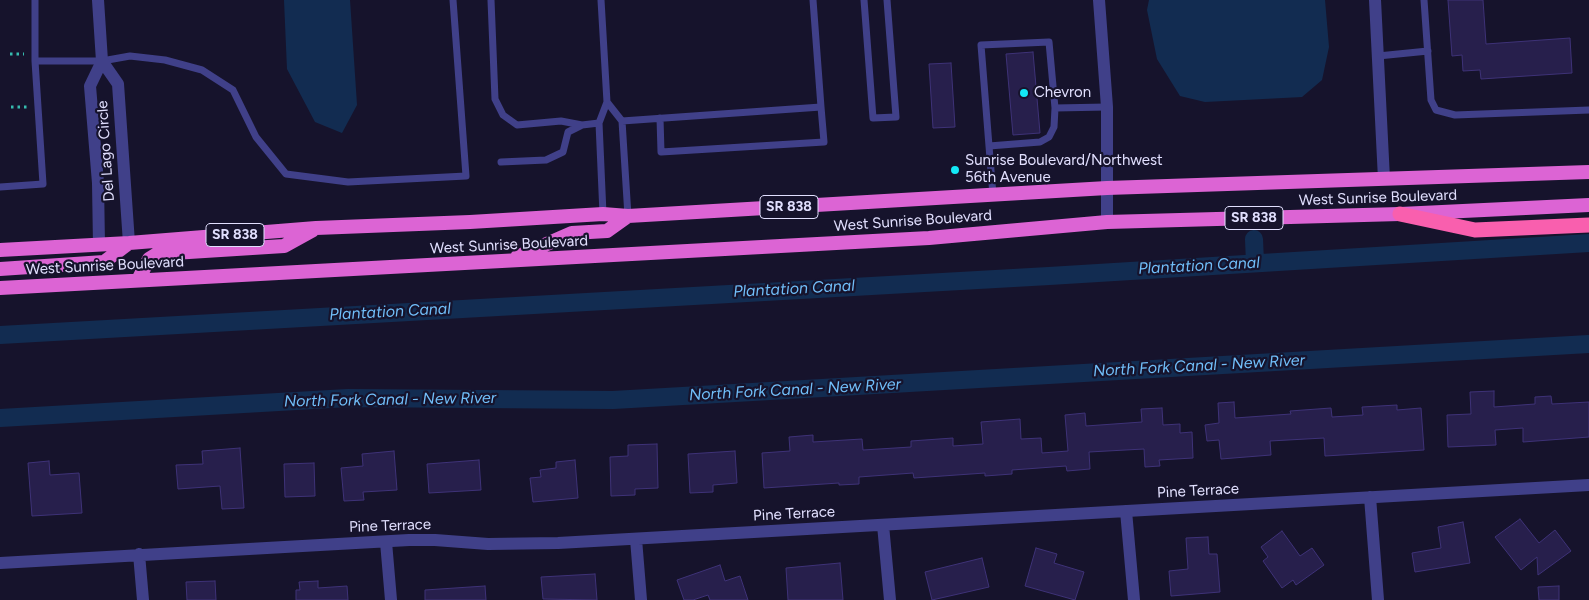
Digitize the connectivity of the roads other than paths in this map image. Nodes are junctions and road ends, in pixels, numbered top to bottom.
1 (35, 0) edge
2 (98, 0) edge
3 (453, 0) edge
4 (491, 0) edge
5 (601, 0) edge
6 (813, 0) edge
7 (864, 0) edge
8 (887, 0) edge
9 (1099, 0) edge
10 (1375, 0) edge
11 (1424, 0) edge
12 (1428, 51) junction
13 (1378, 56) junction
14 (35, 61) junction
15 (102, 61) junction
16 (607, 102) junction
17 (821, 107) junction
18 (1107, 107) junction
19 (1055, 108) junction
20 (1589, 110) edge
21 (660, 118) junction
22 (622, 121) junction
23 (599, 123) junction
24 (582, 125) junction
25 (989, 146) junction
26 (501, 162) dead end
27 (1589, 172) edge
28 (1384, 179) junction
29 (0, 187) edge
30 (1108, 188) junction
31 (993, 195) junction
32 (1589, 206) edge
33 (603, 214) junction
34 (1400, 214) junction
35 (628, 216) junction
36 (1108, 222) junction
37 (1589, 225) edge
38 (316, 228) junction
39 (129, 243) junction
40 (99, 245) junction
41 (0, 250) edge
42 (507, 262) junction
43 (0, 269) edge
44 (138, 280) junction
45 (0, 288) edge
46 (1589, 485) edge
47 (1370, 498) junction
48 (1126, 511) junction
49 (884, 525) junction
50 (636, 539) junction
51 (386, 542) junction
52 (139, 554) junction
53 (0, 563) edge
54 (143, 600) edge
55 (391, 600) edge
56 (641, 600) edge
57 (890, 600) edge
58 (1134, 600) edge
59 (1378, 600) edge

1 - 14 lane
2 - 15 street, Del Lago Circle
3 - 15 lane
4 - 24 lane
5 - 16 lane
6 - 17 lane
7 - 8 lane
9 - 18 street
10 - 13 street
11 - 12 lane
12 - 13 lane
12 - 20 lane
13 - 28 street
14 - 15 lane
14 - 29 lane
15 - 39 street, Del Lago Circle
15 - 40 street, Del Lago Circle
16 - 22 lane
16 - 23 lane
17 - 21 lane
17 - 21 lane
18 - 19 lane
18 - 30 street
19 - 25 lane
19 - 25 lane
21 - 22 lane
22 - 35 lane
23 - 24 lane
23 - 33 lane
24 - 26 lane
25 - 31 lane
27 - 28 highway, West Sunrise Boulevard / SR 838
28 - 30 highway, West Sunrise Boulevard / SR 838
30 - 31 highway, West Sunrise Boulevard / SR 838
30 - 36 street
31 - 35 highway, West Sunrise Boulevard / SR 838
32 - 34 highway, West Sunrise Boulevard / SR 838
33 - 35 highway, West Sunrise Boulevard / SR 838
33 - 38 highway, West Sunrise Boulevard / SR 838
34 - 36 highway, West Sunrise Boulevard / SR 838
34 - 37 highway
35 - 42 highway
36 - 42 highway, West Sunrise Boulevard / SR 838
38 - 39 highway, West Sunrise Boulevard / SR 838
38 - 44 highway
39 - 40 highway, West Sunrise Boulevard / SR 838
39 - 43 highway
40 - 41 highway, West Sunrise Boulevard / SR 838
42 - 44 highway, West Sunrise Boulevard / SR 838
44 - 45 highway, West Sunrise Boulevard / SR 838
46 - 47 street, Pine Terrace
47 - 48 street, Pine Terrace
47 - 59 street
48 - 49 street, Pine Terrace
48 - 58 street
49 - 50 street, Pine Terrace
49 - 57 street
50 - 51 street, Pine Terrace
50 - 56 street
51 - 52 street, Pine Terrace
51 - 55 street
52 - 53 street, Pine Terrace
52 - 54 street

